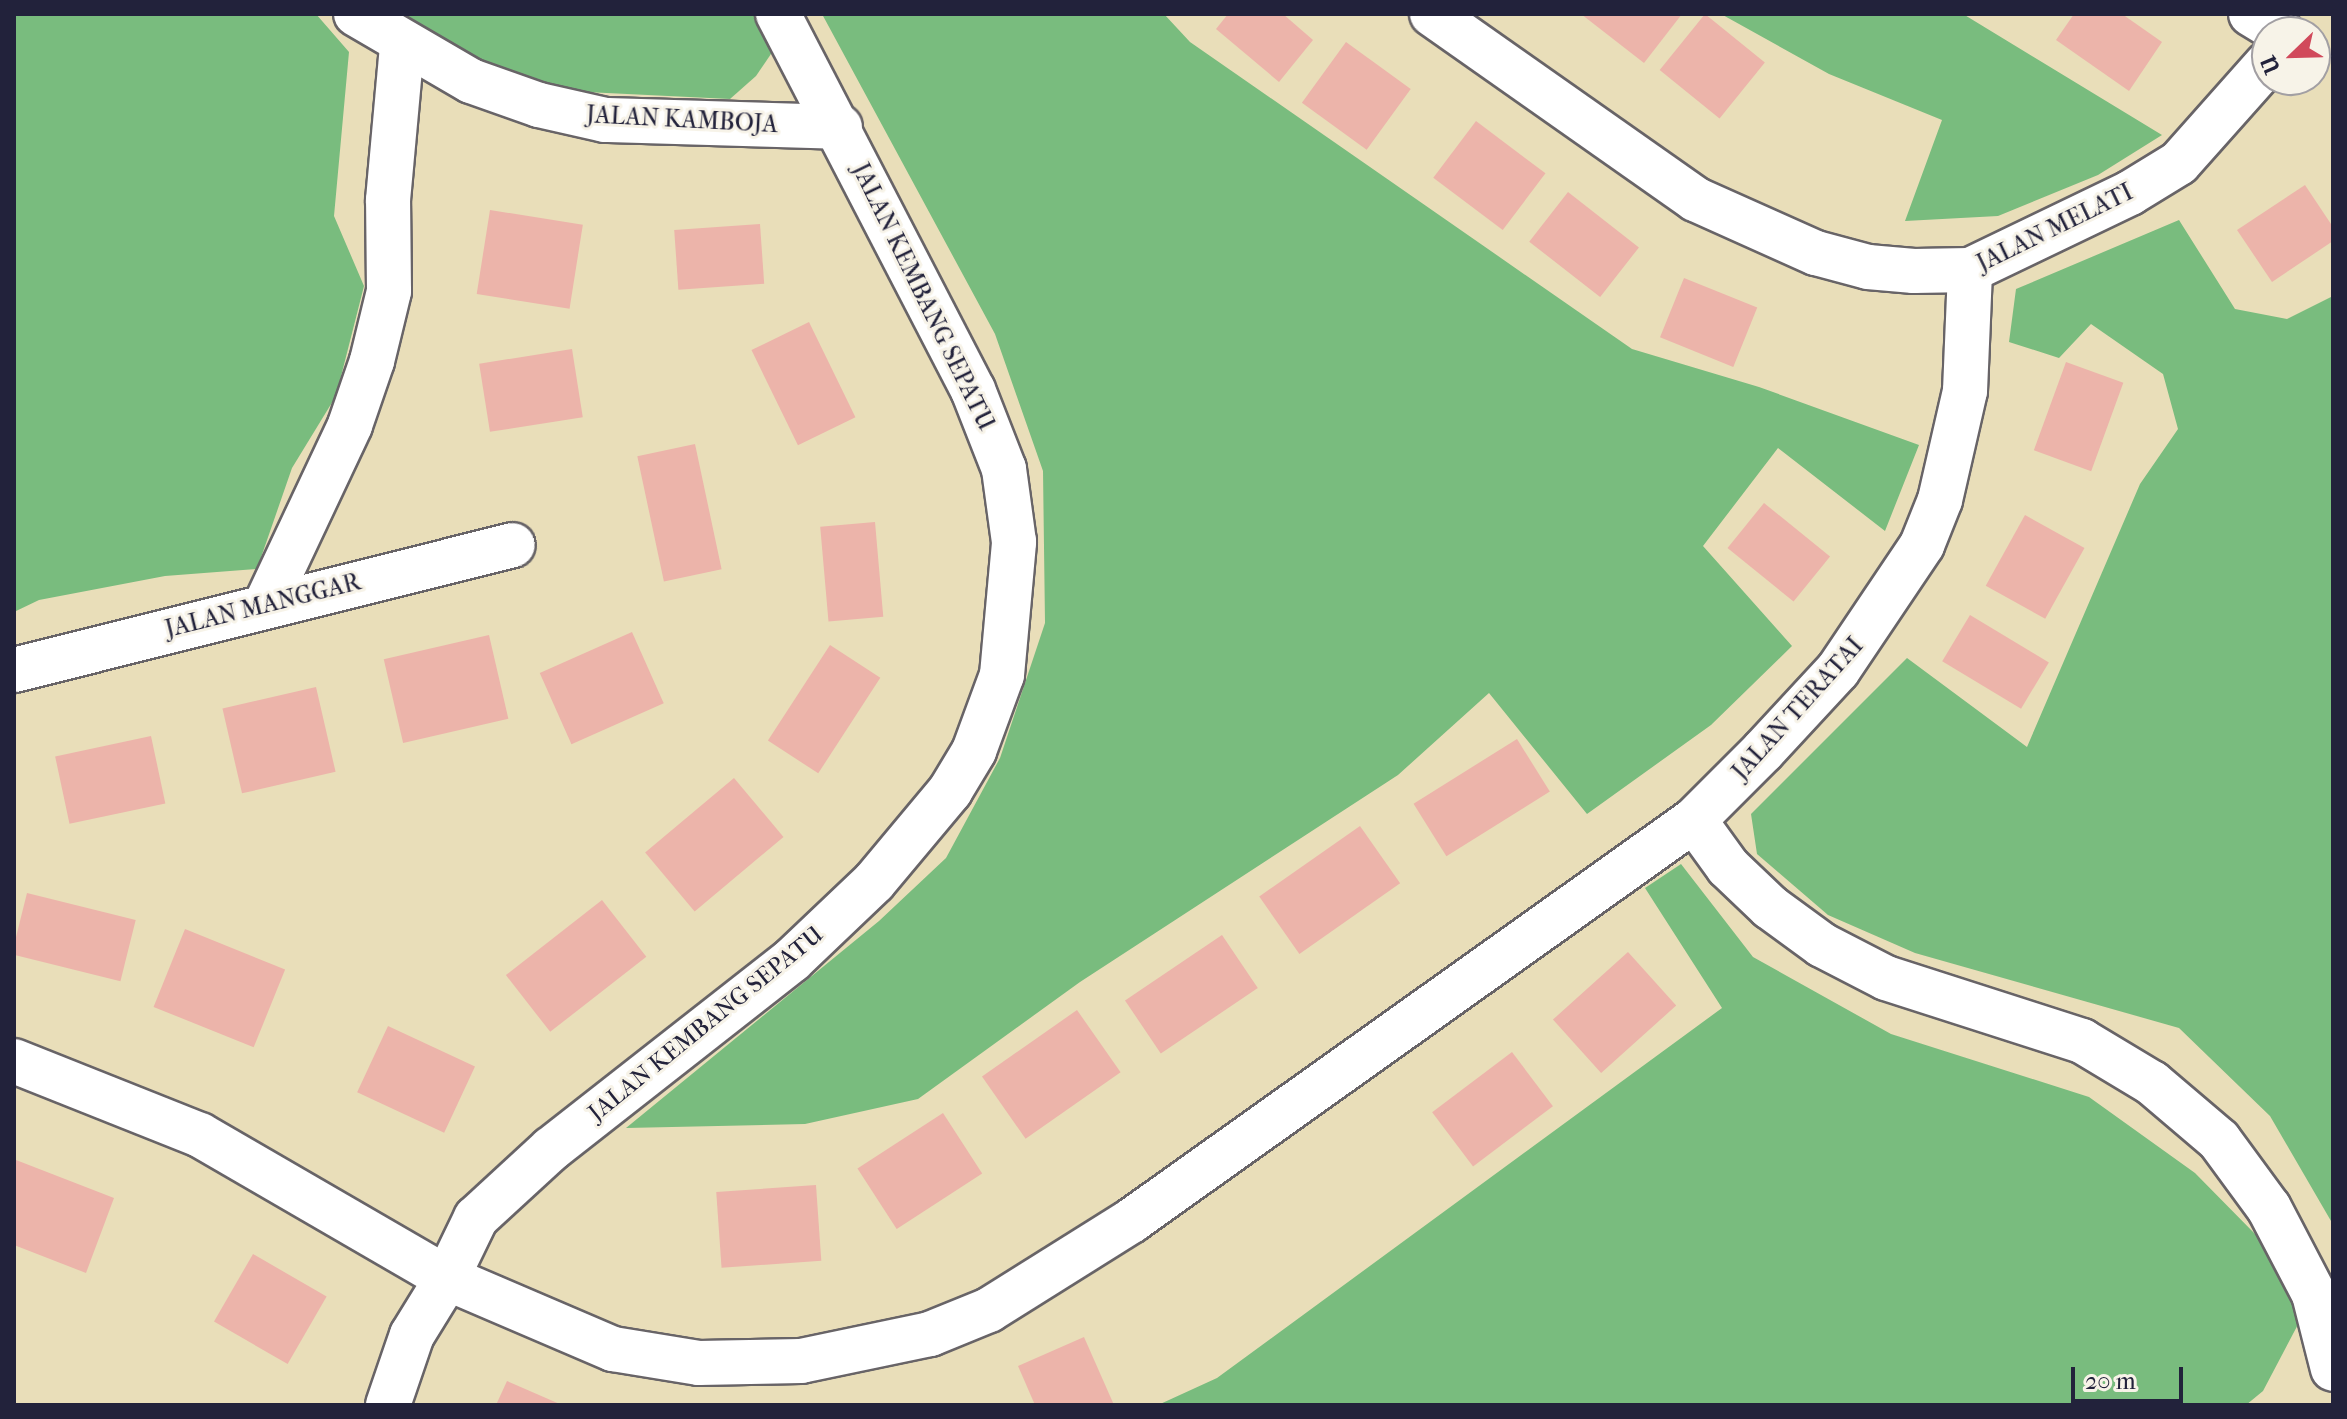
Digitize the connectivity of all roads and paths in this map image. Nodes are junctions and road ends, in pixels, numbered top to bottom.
1 (356, 14) edge
2 (778, 14) edge
3 (1432, 14) edge
4 (402, 45) junction
5 (2251, 82) edge
6 (840, 127) junction
7 (1970, 270) junction
8 (513, 545) dead end
9 (265, 606) junction
10 (14, 670) edge
11 (1694, 820) junction
12 (14, 1061) edge
13 (447, 1278) junction
14 (2333, 1369) edge
15 (388, 1405) edge

1 - 4 street, JALAN KAMBOJA
2 - 6 street, JALAN KEMBANG SEPATU
3 - 7 street, JALAN MELATI
4 - 6 street, JALAN KAMBOJA
4 - 9 street
5 - 7 street, JALAN MELATI
6 - 13 street, JALAN KEMBANG SEPATU
7 - 11 street, JALAN TERATAI
8 - 9 street, JALAN MANGGAR
9 - 10 street, JALAN MANGGAR
11 - 13 street, JALAN TERATAI
11 - 14 street
12 - 13 street, JALAN TERATAI
13 - 15 street, JALAN KEMBANG SEPATU

